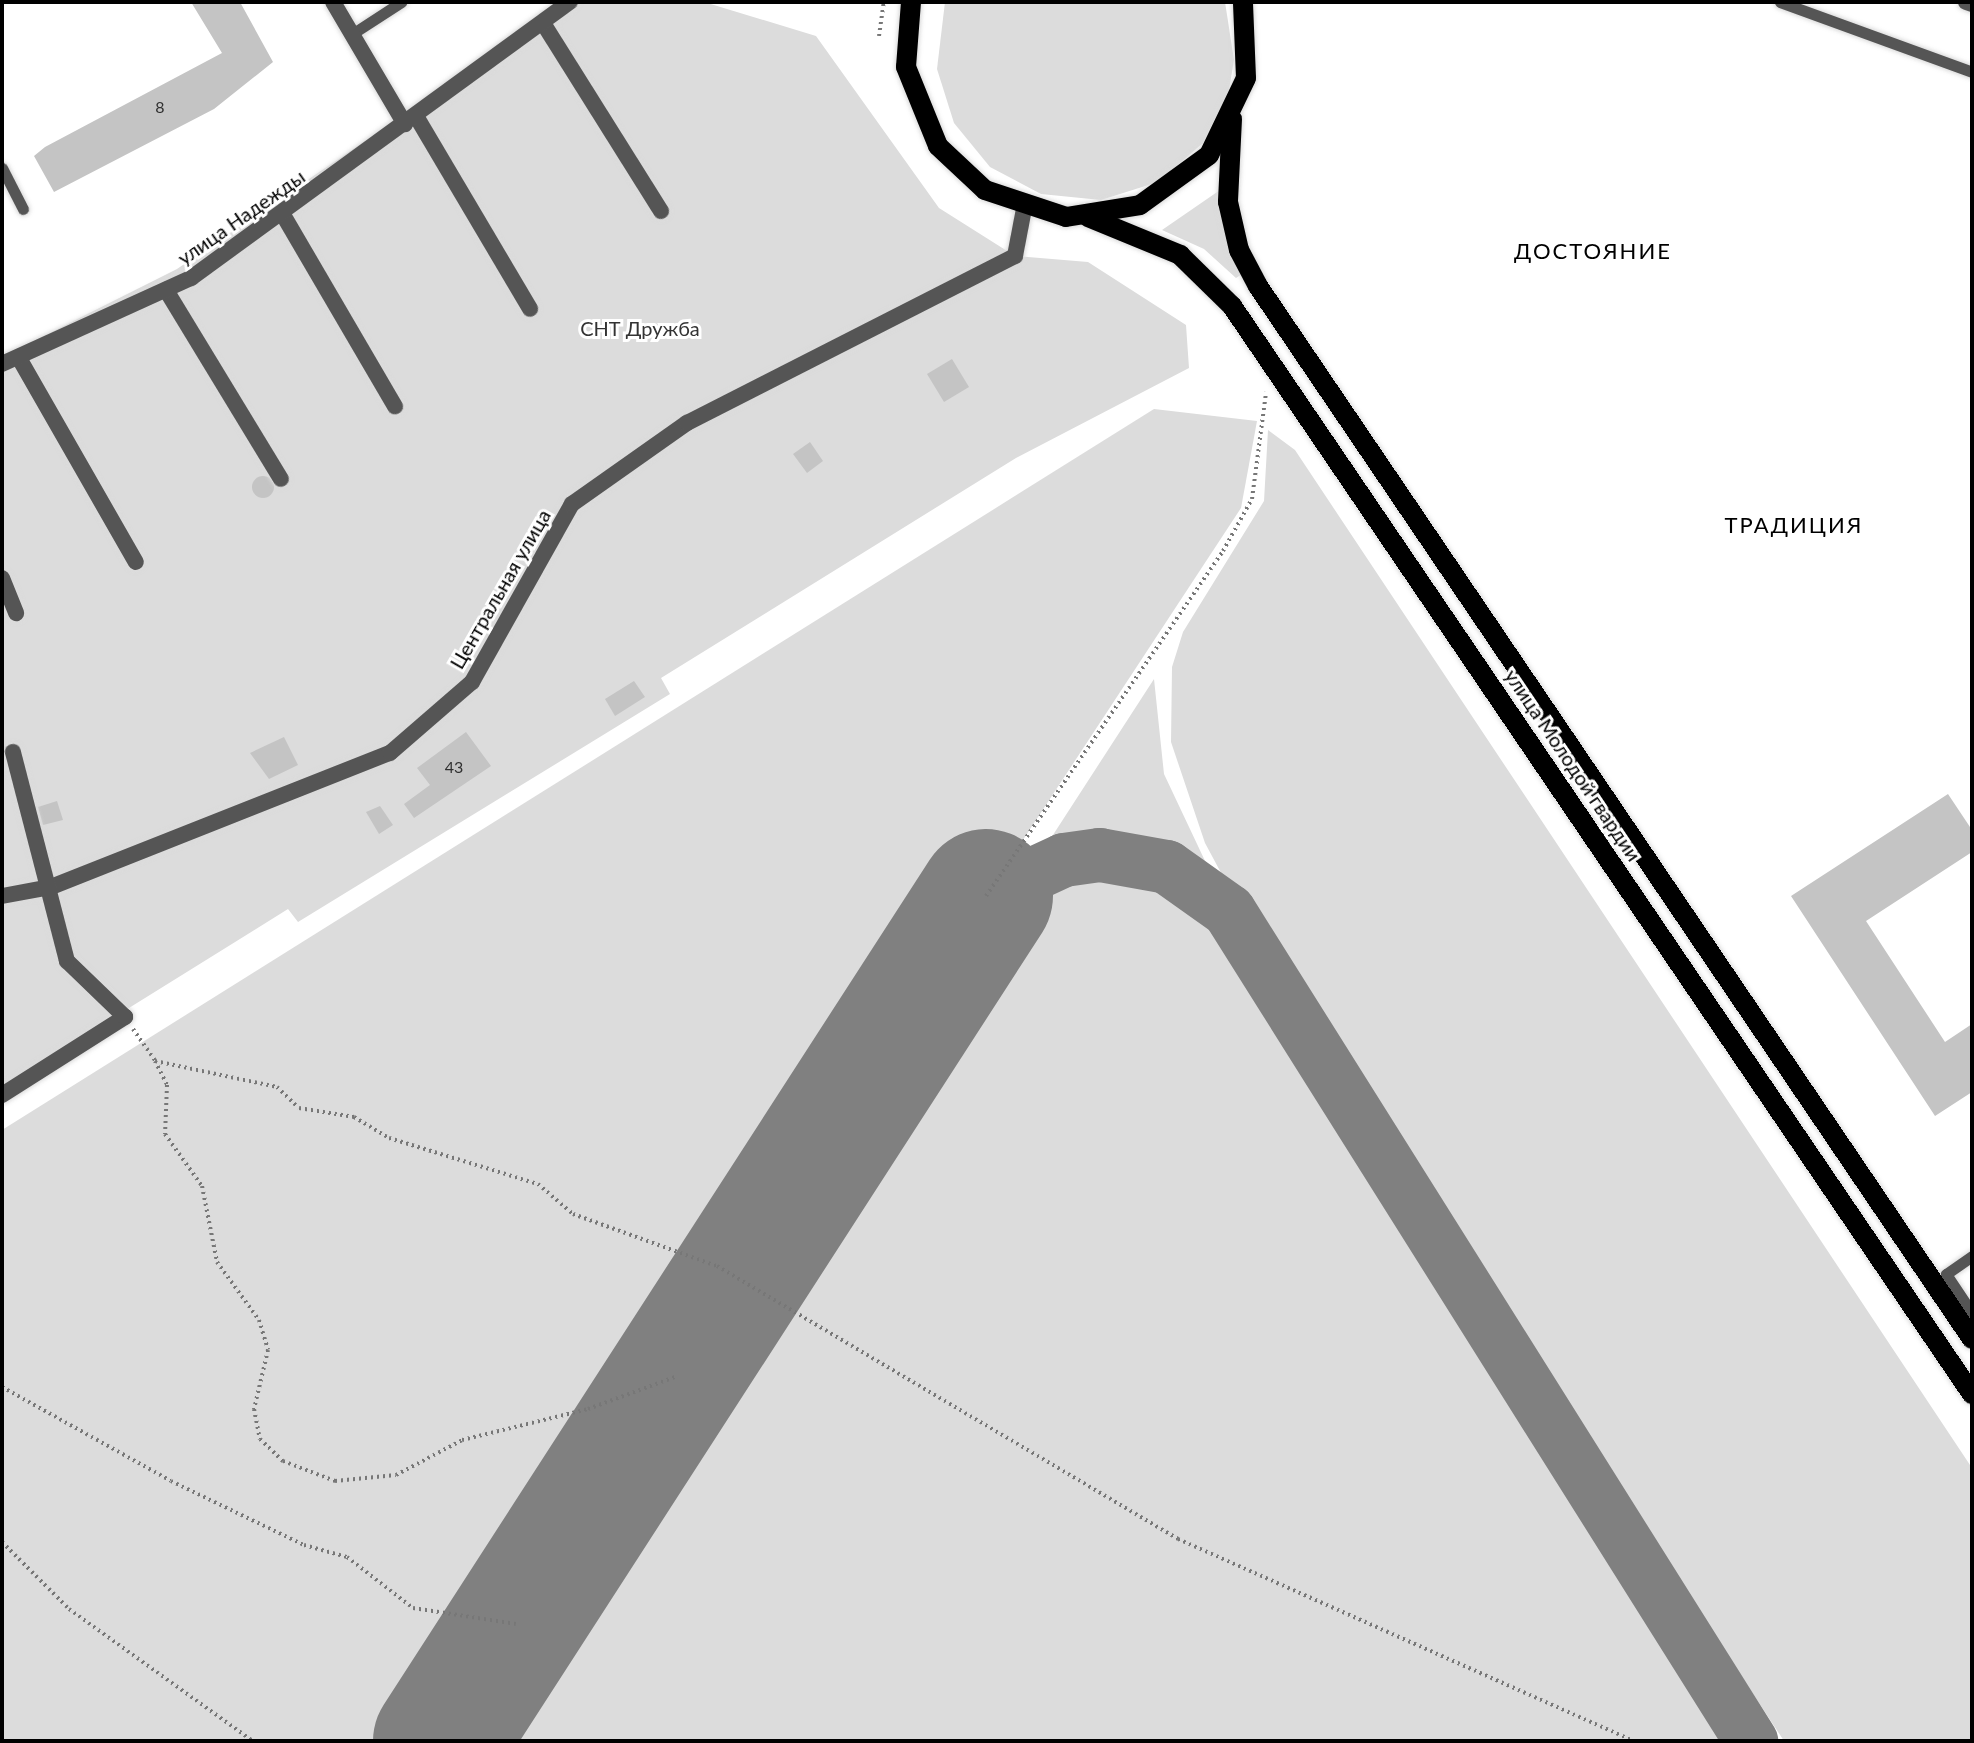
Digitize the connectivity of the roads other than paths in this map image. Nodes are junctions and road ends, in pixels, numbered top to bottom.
1 (333, 2) edge
2 (401, 2) edge
3 (570, 2) edge
4 (910, 2) edge
5 (1780, 2) edge
6 (1966, 2) edge
7 (1972, 4) edge
8 (1245, 6) edge
9 (543, 23) junction
10 (352, 34) junction
11 (1972, 72) edge
12 (1232, 119) junction
13 (410, 120) junction
14 (2, 168) edge
15 (23, 209) dead end
16 (1024, 209) junction
17 (661, 211) dead end
18 (282, 213) junction
19 (1088, 217) junction
20 (166, 290) junction
21 (530, 309) dead end
22 (19, 358) junction
23 (2, 364) edge
24 (395, 406) dead end
25 (281, 479) dead end
26 (136, 562) dead end
27 (2, 578) edge
28 (16, 613) dead end
29 (13, 752) dead end
30 (51, 887) junction
31 (2, 896) edge
32 (2, 1095) edge
33 (1972, 1256) edge
34 (1940, 1279) junction
35 (1972, 1313) edge
36 (1972, 1339) edge
37 (1972, 1394) edge

1 - 10 street
2 - 10 lane
3 - 9 street, улица Надежды
4 - 16 main road
5 - 11 lane
6 - 7 street
8 - 12 main road
9 - 13 street, улица Надежды
9 - 17 street
10 - 13 street
12 - 19 main road
12 - 34 main road, улица Молодой гвардии
13 - 18 street, улица Надежды
13 - 21 street
14 - 15 lane
16 - 19 main road
16 - 30 street, Центральная улица
18 - 20 street, улица Надежды
18 - 24 street
19 - 37 main road, улица Молодой гвардии
20 - 22 street, улица Надежды
20 - 25 street
22 - 23 street, улица Надежды
22 - 26 street
27 - 28 street
29 - 30 street
30 - 31 street, Центральная улица
30 - 32 street
33 - 34 lane
34 - 35 lane
34 - 36 main road, улица Молодой гвардии

